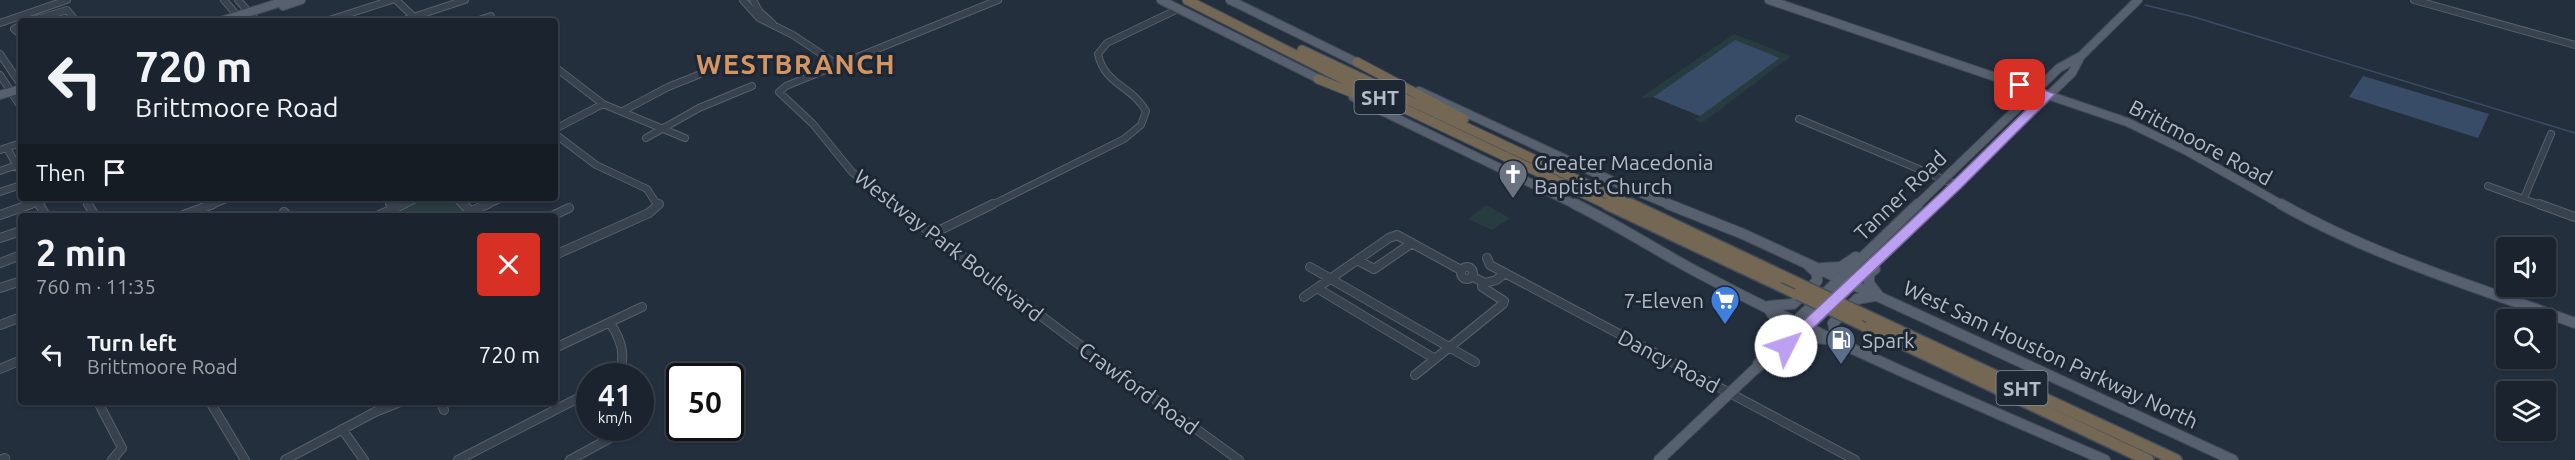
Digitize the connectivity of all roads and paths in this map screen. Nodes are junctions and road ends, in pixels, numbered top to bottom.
1 (57, 0) edge
2 (67, 0) edge
3 (224, 0) edge
4 (238, 0) edge
5 (288, 0) edge
6 (301, 0) edge
7 (394, 0) edge
8 (465, 0) edge
9 (743, 0) edge
10 (753, 0) edge
11 (998, 0) edge
12 (1161, 0) edge
13 (1187, 0) edge
14 (1200, 0) edge
15 (1230, 0) edge
16 (1769, 0) edge
17 (2138, 0) edge
18 (2414, 0) edge
19 (40, 7) junction
20 (1178, 9) junction
21 (46, 15) junction
22 (254, 16) edge
23 (491, 16) dead end
24 (414, 17) junction
25 (38, 18) edge
26 (74, 18) edge
27 (237, 18) edge
28 (336, 18) edge
29 (411, 18) edge
30 (485, 18) edge
31 (0, 21) edge
32 (777, 27) junction
33 (2575, 45) edge
34 (0, 55) edge
35 (2081, 56) junction
36 (1357, 62) junction
37 (838, 65) junction
38 (558, 69) edge
39 (0, 75) edge
40 (698, 75) dead end
41 (1318, 79) junction
42 (18, 81) edge
43 (752, 86) dead end
44 (6, 90) edge
45 (2037, 90) junction
46 (2049, 94) junction
47 (0, 95) edge
48 (18, 104) edge
49 (603, 104) junction
50 (623, 111) junction
51 (1799, 119) dead end
52 (558, 127) edge
53 (662, 128) junction
54 (2551, 134) dead end
55 (558, 136) edge
56 (646, 138) dead end
57 (685, 138) dead end
58 (18, 144) edge
59 (3, 149) edge
60 (1520, 152) junction
61 (17, 165) joint
62 (0, 171) edge
63 (1945, 178) junction
64 (1957, 185) junction
65 (18, 186) edge
66 (2488, 186) dead end
67 (0, 192) edge
68 (2524, 198) junction
69 (35, 201) edge
70 (221, 201) edge
71 (388, 201) edge
72 (405, 201) edge
73 (459, 201) edge
74 (497, 201) edge
75 (394, 208) junction
76 (569, 208) dead end
77 (189, 213) edge
78 (383, 213) edge
79 (472, 213) edge
80 (475, 213) edge
81 (558, 213) edge
82 (0, 215) edge
83 (2575, 217) edge
84 (1642, 220) junction
85 (18, 232) edge
86 (934, 233) junction
87 (0, 238) edge
88 (1880, 240) junction
89 (1412, 243) junction
90 (558, 254) edge
91 (18, 256) edge
92 (1881, 257) junction
93 (1487, 258) dead end
94 (1357, 260) junction
95 (0, 262) edge
96 (1805, 262) junction
97 (1310, 267) dead end
98 (1505, 273) junction
99 (1330, 279) junction
100 (1840, 279) junction
101 (18, 281) edge
102 (1485, 283) junction
103 (1853, 284) junction
104 (0, 288) edge
105 (1317, 288) junction
106 (1880, 296) junction
107 (1304, 297) dead end
108 (1765, 306) junction
109 (642, 307) dead end
110 (18, 318) edge
111 (1796, 321) junction
112 (610, 323) junction
113 (2575, 323) edge
114 (0, 325) edge
115 (1808, 327) junction
116 (1069, 337) joint
117 (1848, 346) junction
118 (558, 347) edge
119 (1449, 347) junction
120 (1774, 351) junction
121 (1435, 359) junction
122 (18, 361) edge
123 (1475, 362) dead end
124 (622, 363) edge
125 (0, 369) edge
126 (1415, 375) dead end
127 (1730, 393) junction
128 (576, 399) edge
129 (100, 405) edge
130 (212, 405) edge
131 (393, 405) edge
132 (342, 429) junction
133 (605, 441) edge
134 (114, 458) edge
135 (2145, 459) edge
136 (245, 460) edge
137 (285, 460) edge
138 (364, 460) edge
139 (458, 460) edge
140 (570, 460) edge
141 (1239, 460) edge
142 (1659, 460) edge
143 (1855, 460) edge
144 (2105, 460) edge
145 (2176, 460) edge
146 (2233, 460) edge

1 - 19 street
2 - 19 street
3 - 27 street
4 - 22 street
5 - 22 main road
6 - 22 main road
7 - 24 street
7 - 28 street
8 - 24 street
9 - 32 street
10 - 32 street
11 - 37 street
12 - 20 main road
13 - 84 highway, SHT
14 - 60 highway, SHT
15 - 36 main road, West Sam Houston Parkway North
16 - 45 main road, Brittmoore Road
17 - 35 main road, Tanner Road
18 - 33 street
19 - 21 street
19 - 31 street
20 - 41 main road
20 - 86 street
21 - 25 street
21 - 26 street
23 - 30 street
24 - 29 street
32 - 37 street
34 - 42 street
35 - 45 main road, Tanner Road
35 - 46 main road, Tanner Road
36 - 60 highway
36 - 96 main road, West Sam Houston Parkway North
37 - 86 street, Westway Park Boulevard
38 - 49 street
39 - 44 street
40 - 50 street
41 - 84 highway
41 - 108 main road
43 - 53 street
44 - 47 main road
44 - 48 street
45 - 46 main road, Brittmoore Road
45 - 63 main road, Tanner Road
46 - 64 main road, Tanner Road
46 - 113 main road, Brittmoore Road
49 - 50 street
49 - 52 street
50 - 53 street
51 - 63 street
53 - 56 street
53 - 57 street
54 - 68 street
55 - 90 street
58 - 59 street
59 - 61 street
60 - 145 highway, SHT, bridge
61 - 62 street
63 - 64 street
63 - 88 main road, Tanner Road
64 - 92 main road, Tanner Road
65 - 67 street
66 - 68 street
68 - 83 street
69 - 82 street
70 - 77 street
71 - 75 street
72 - 75 street
73 - 79 street
74 - 80 street
75 - 78 street
76 - 81 street
84 - 135 highway, SHT, bridge
85 - 87 street
86 - 116 street, Westway Park Boulevard
88 - 96 main road
88 - 100 main road, Tanner Road
89 - 94 street
89 - 94 street
89 - 102 street
91 - 95 street
92 - 103 main road, Tanner Road
92 - 106 main road
93 - 98 street, Dancy Road
94 - 99 street
96 - 100 main road, West Sam Houston Parkway North
96 - 108 main road
97 - 99 street
98 - 102 street
98 - 127 street, Dancy Road
99 - 105 street
99 - 119 street
100 - 103 main road, West Sam Houston Parkway North
100 - 111 main road, Tanner Road
101 - 104 street
102 - 119 street
103 - 106 main road, West Sam Houston Parkway North
103 - 115 main road, Tanner Road
105 - 107 street
105 - 121 street
106 - 117 main road
106 - 146 main road, West Sam Houston Parkway North
108 - 111 main road
108 - 120 main road
109 - 112 street
110 - 114 street
111 - 115 main road
111 - 120 main road, Tanner Road
112 - 118 street
112 - 124 street
115 - 117 main road
115 - 120 main road, Tanner Road
116 - 141 street, Crawford Road
117 - 120 main road
117 - 144 main road
119 - 121 street
119 - 123 street
120 - 127 main road, Tanner Road
121 - 126 street
122 - 125 street
127 - 142 main road, Tanner Road
127 - 143 street, Dancy Road
128 - 139 street
129 - 134 street
130 - 136 street
131 - 132 street
132 - 137 street
132 - 138 street
133 - 140 street

